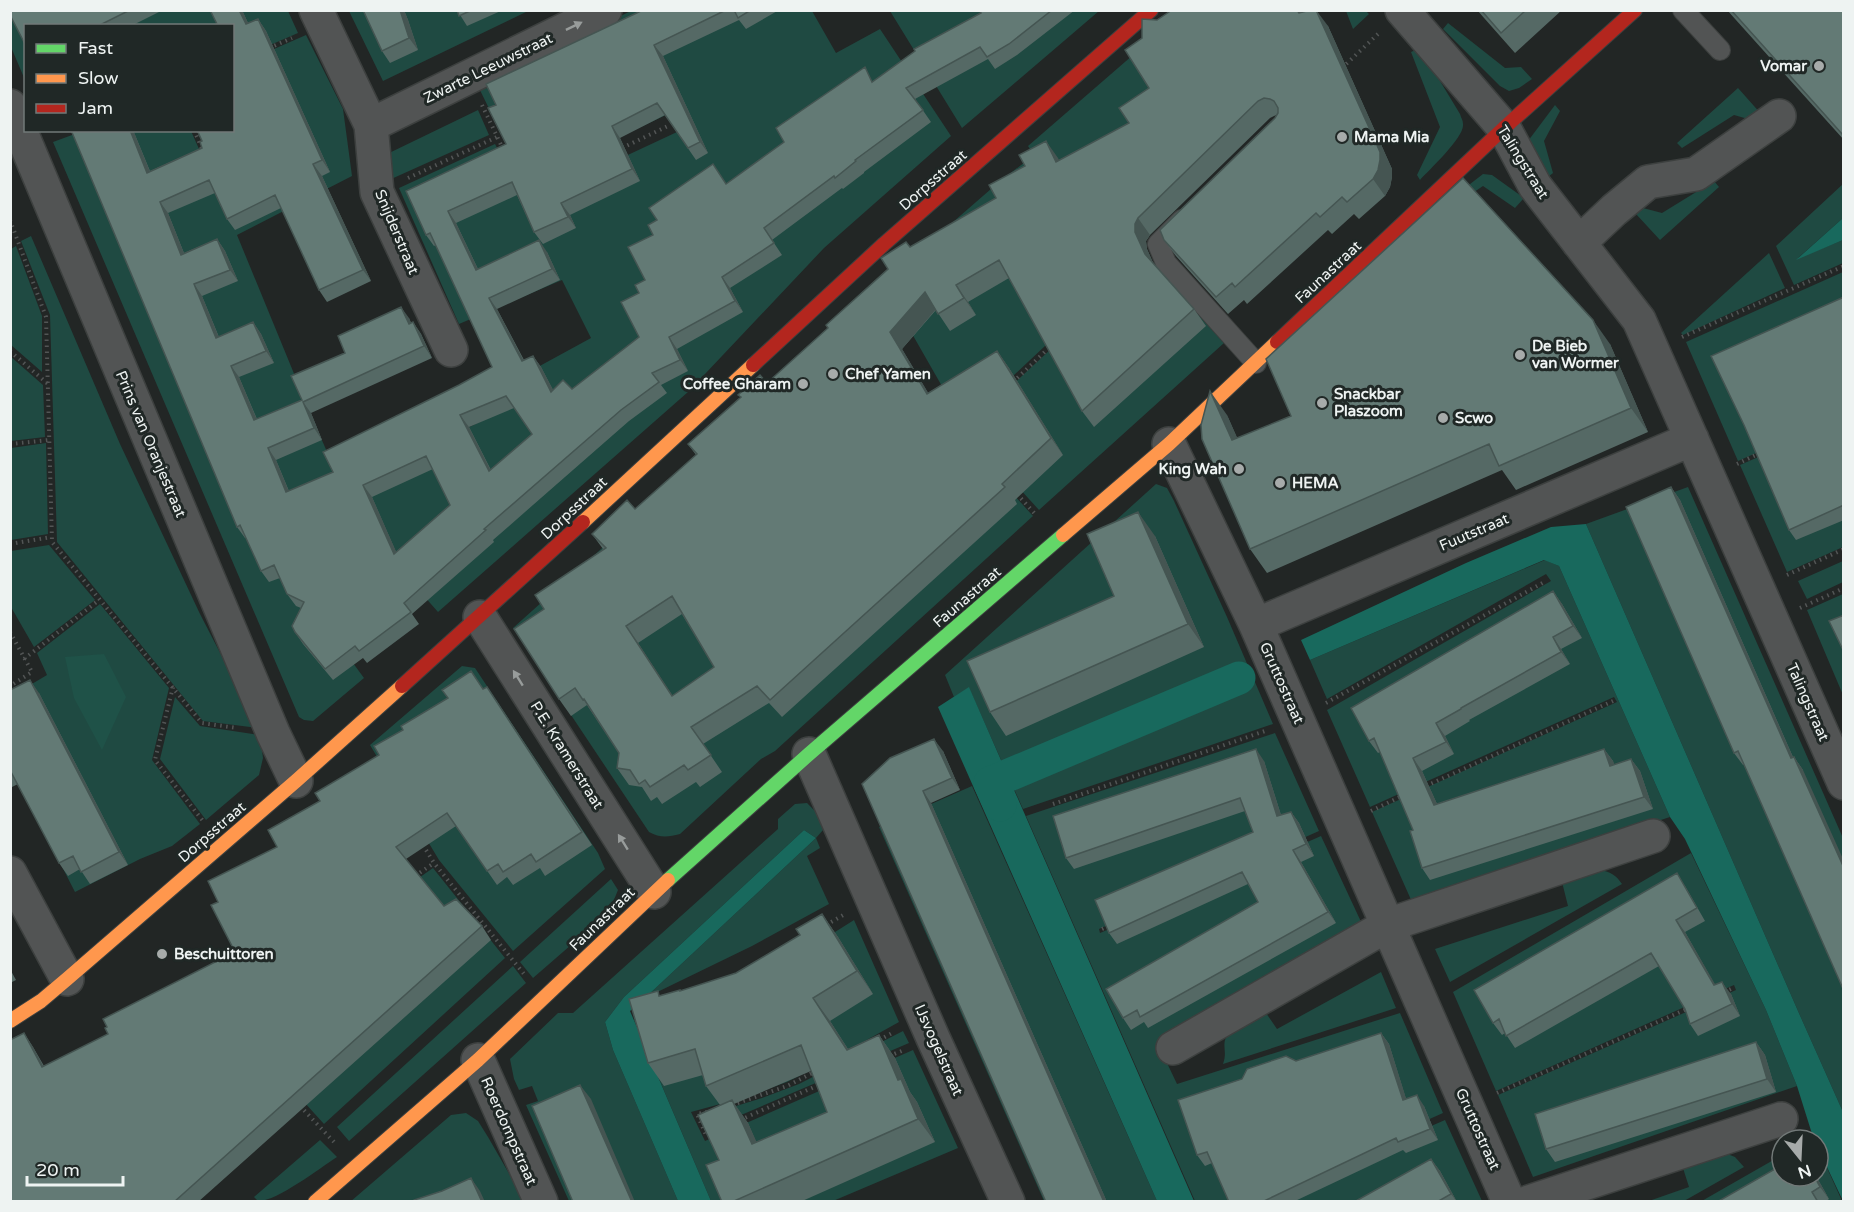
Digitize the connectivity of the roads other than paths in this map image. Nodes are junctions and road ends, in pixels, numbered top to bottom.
1 (605, 10) edge
2 (1151, 10) edge
3 (1635, 10) edge
4 (1683, 10) edge
5 (1402, 11) edge
6 (319, 18) edge
7 (1720, 50) dead end
8 (10, 106) edge
9 (1779, 116) dead end
10 (371, 126) junction
11 (1504, 128) junction
12 (1192, 211) edge
13 (1578, 243) junction
14 (450, 350) dead end
15 (1256, 363) junction
16 (1692, 439) junction
17 (1169, 444) junction
18 (480, 617) junction
19 (1256, 625) junction
20 (809, 754) junction
21 (296, 781) junction
22 (1844, 783) edge
23 (1653, 836) dead end
24 (10, 873) edge
25 (654, 892) junction
26 (1388, 925) junction
27 (67, 979) junction
28 (10, 1021) edge
29 (1173, 1048) dead end
30 (478, 1060) junction
31 (1781, 1119) dead end
32 (315, 1202) edge
33 (541, 1202) edge
34 (1008, 1202) edge
35 (1509, 1202) edge
36 (1529, 1202) edge

10 -> 1 street, Zwarte Leeuwstraat
2 - 18 street, Dorpsstraat
3 - 11 street, Faunastraat
4 - 7 lane
5 - 11 street, Talingstraat
6 - 10 street, Snijderstraat
8 - 21 street, Prins van Oranjestraat
9 - 13 street
10 - 14 street, Snijderstraat
11 - 13 street, Talingstraat
11 - 15 street, Faunastraat
12 - 15 lane
13 - 16 street, Talingstraat
15 - 17 street, Faunastraat
16 - 19 street, Fuutstraat
16 - 22 street, Talingstraat
17 - 19 street, Gruttostraat
17 - 20 street, Faunastraat
18 - 21 street, Dorpsstraat
25 -> 18 street, P.E. Kramerstraat
19 - 26 street, Gruttostraat
20 - 25 street, Faunastraat
20 - 34 street, IJsvogelstraat
21 - 27 street, Dorpsstraat
23 - 26 street
24 - 27 street
25 - 30 street, Faunastraat
26 - 29 street
26 - 35 street, Gruttostraat
27 - 28 street, Dorpsstraat
30 - 32 street, Faunastraat
30 - 33 street, Roerdompstraat
31 - 36 street

